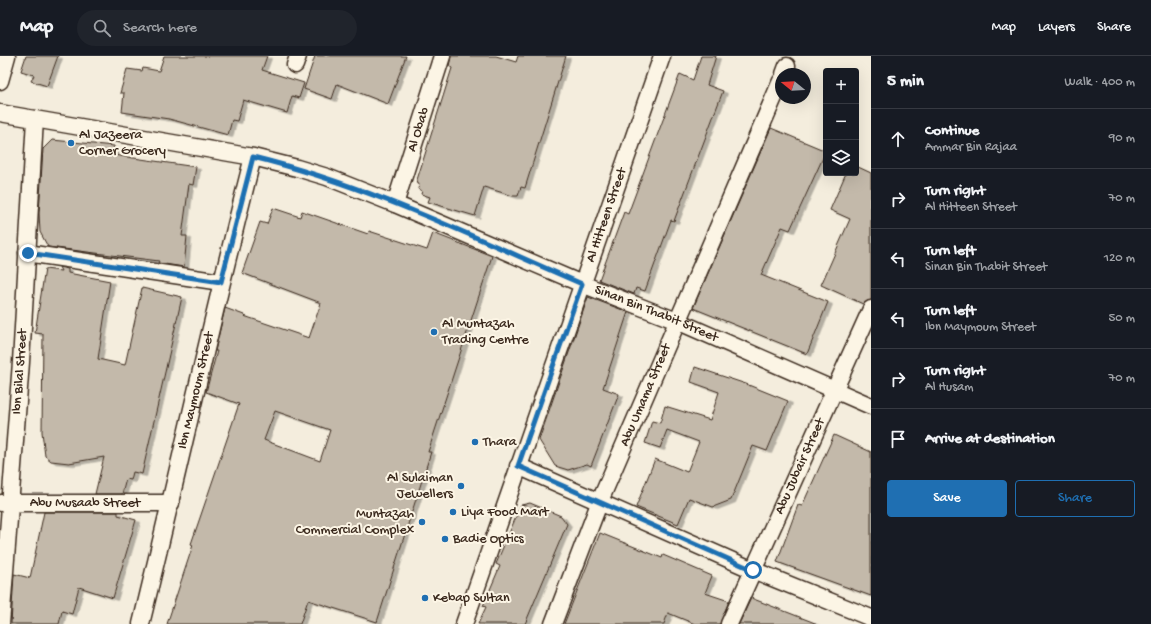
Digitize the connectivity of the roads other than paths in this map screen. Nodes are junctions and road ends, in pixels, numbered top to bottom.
1 (7, 56) edge
2 (442, 56) edge
3 (662, 56) edge
4 (0, 81) edge
5 (775, 95) edge
6 (0, 113) edge
7 (35, 119) junction
8 (253, 157) junction
9 (395, 204) junction
10 (28, 253) junction
11 (221, 282) junction
12 (582, 284) junction
13 (871, 309) edge
14 (677, 322) junction
15 (835, 390) junction
16 (871, 406) edge
17 (518, 466) junction
18 (600, 501) junction
19 (5, 503) edge
20 (171, 503) junction
21 (753, 570) junction
22 (871, 618) edge
23 (1, 624) edge
24 (141, 624) edge
25 (464, 624) edge
26 (553, 624) edge
27 (729, 624) edge

1 - 4 street
2 - 9 street, Al Obab
3 - 12 street, Al Hitteen Street
5 - 14 street, Abu Umama Street
6 - 7 street, Sinan Bin Thabit Street
7 - 8 street, Sinan Bin Thabit Street
7 - 10 street, Ibn Bilal Street
8 - 9 street, Sinan Bin Thabit Street
8 - 11 street, Ibn Maymoum Street
9 - 12 street, Sinan Bin Thabit Street
10 - 11 street
10 - 19 street, Ibn Bilal Street
11 - 20 street, Ibn Maymoum Street
12 - 14 street, Sinan Bin Thabit Street
12 - 17 street, Al Hitteen Street
13 - 15 street, Abu Jubair Street
14 - 15 street, Sinan Bin Thabit Street
14 - 18 street, Abu Umama Street
15 - 16 street, Sinan Bin Thabit Street
15 - 21 street, Abu Jubair Street
17 - 18 street
17 - 25 street, Al Hitteen Street
18 - 21 street
18 - 26 street, Abu Umama Street
19 - 20 street, Abu Musaab Street
19 - 23 street, Ibn Bilal Street
20 - 24 street, Ibn Maymoum Street
21 - 22 street
21 - 27 street, Abu Jubair Street

